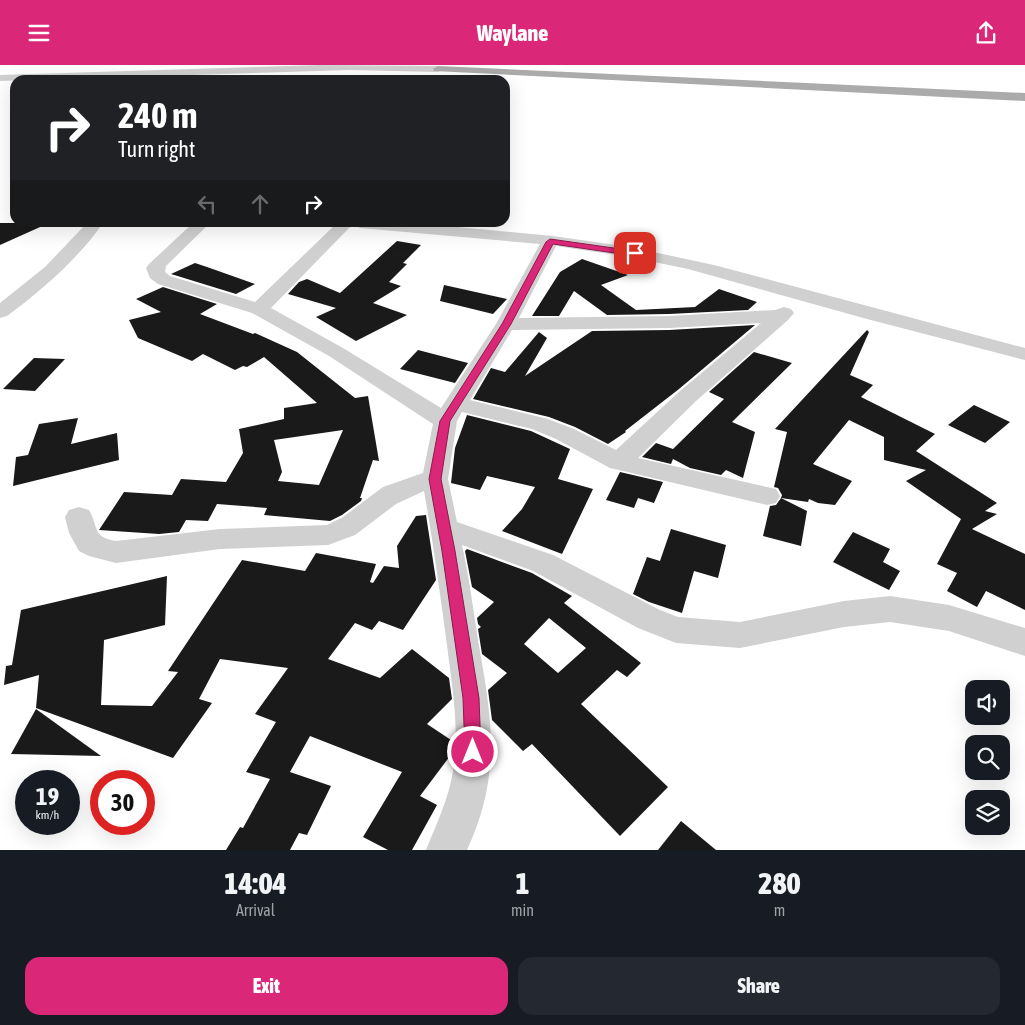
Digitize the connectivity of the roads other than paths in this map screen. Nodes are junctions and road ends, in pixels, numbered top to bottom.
1 (440, 67) edge
2 (208, 72) junction
3 (119, 75) edge
4 (203, 75) edge
5 (1025, 97) edge
6 (92, 227) edge
7 (198, 227) edge
8 (342, 227) edge
9 (400, 227) edge
10 (550, 242) junction
11 (805, 296) junction
12 (259, 309) junction
13 (0, 312) edge
14 (781, 316) junction
15 (506, 324) junction
16 (1025, 354) edge
17 (450, 413) junction
18 (619, 462) junction
19 (435, 479) junction
20 (767, 496) dead end
21 (79, 517) dead end
22 (444, 528) junction
23 (1025, 642) edge
24 (446, 850) edge

1 - 2 street
1 - 5 main road
2 - 3 street
2 - 4 street
6 - 13 street
7 - 12 street
8 - 12 street
9 - 10 street
10 - 11 street
10 - 15 street
11 - 14 street
11 - 16 street
12 - 17 street
14 - 15 street
14 - 18 street
15 - 17 street
17 - 18 street
17 - 19 street
18 - 20 street
19 - 21 street
19 - 22 street
22 - 23 street
22 - 24 street

